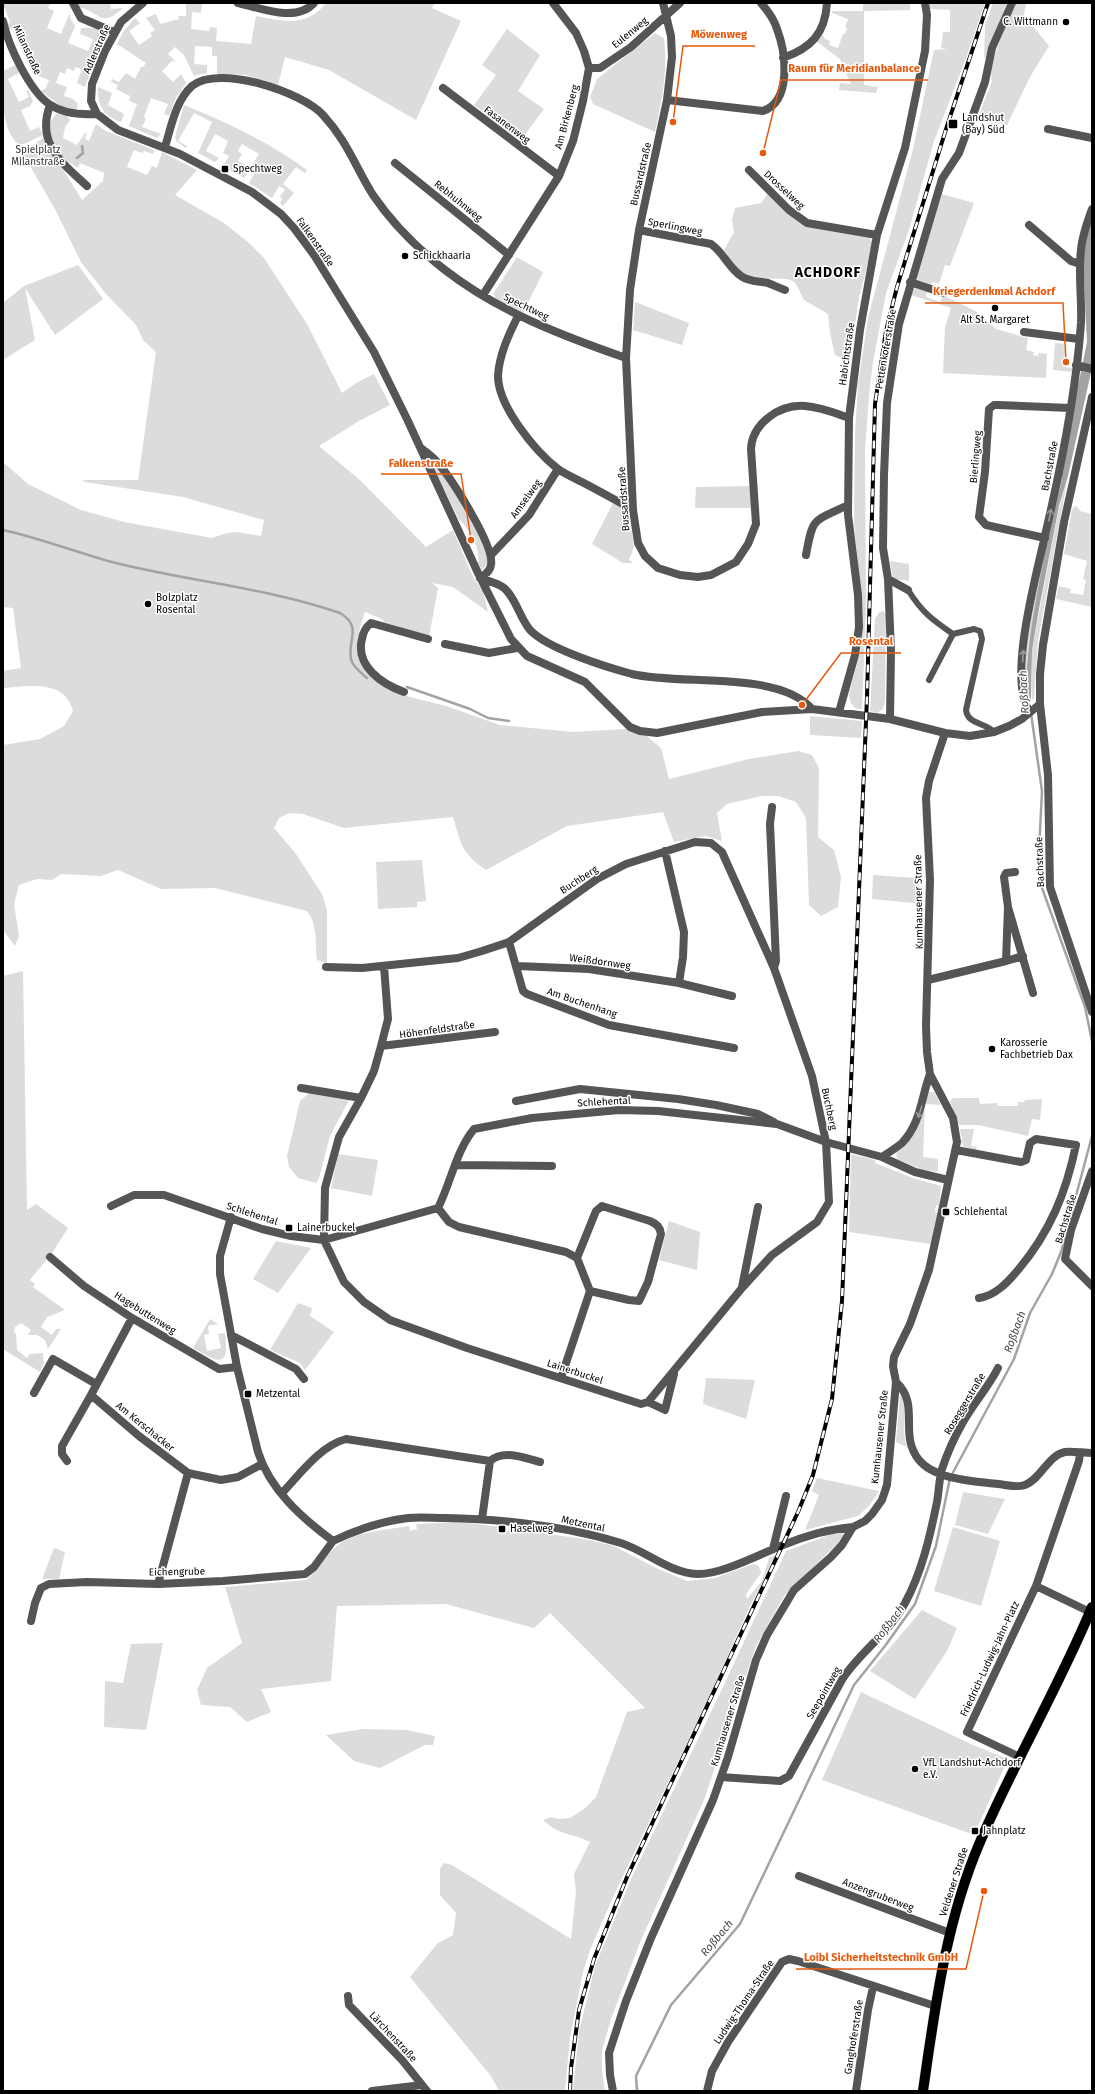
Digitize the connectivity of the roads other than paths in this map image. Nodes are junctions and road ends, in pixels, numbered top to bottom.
1 (72, 3) edge
2 (143, 3) edge
3 (238, 3) edge
4 (314, 3) edge
5 (553, 3) edge
6 (663, 3) edge
7 (680, 3) edge
8 (761, 3) edge
9 (827, 3) edge
10 (925, 3) edge
11 (1012, 3) edge
12 (667, 15) junction
13 (3, 21) edge
14 (114, 32) junction
15 (783, 58) junction
16 (589, 68) junction
17 (443, 88) dead end
18 (667, 100) junction
19 (50, 105) junction
20 (97, 114) junction
21 (1048, 129) dead end
22 (1092, 138) edge
23 (165, 147) junction
24 (395, 163) dead end
25 (749, 170) dead end
26 (559, 176) junction
27 (87, 186) dead end
28 (1092, 209) edge
29 (1029, 224) dead end
30 (639, 230) junction
31 (877, 235) junction
32 (509, 256) junction
33 (1080, 264) junction
34 (910, 282) junction
35 (785, 290) dead end
36 (943, 293) dead end
37 (483, 295) junction
38 (518, 316) junction
39 (1024, 332) dead end
40 (1079, 339) junction
41 (626, 358) junction
42 (1079, 366) junction
43 (1092, 369) edge
44 (1092, 396) edge
45 (1070, 408) junction
46 (849, 418) junction
47 (420, 447) junction
48 (558, 469) junction
49 (848, 505) junction
50 (633, 510) junction
51 (1045, 538) junction
52 (491, 555) junction
53 (806, 555) dead end
54 (480, 578) junction
55 (888, 579) junction
56 (908, 590) joint
57 (953, 634) junction
58 (428, 639) dead end
59 (445, 644) dead end
60 (517, 648) junction
61 (930, 680) dead end
62 (404, 692) dead end
63 (812, 709) junction
64 (1032, 709) junction
65 (839, 712) junction
66 (890, 719) junction
67 (994, 732) junction
68 (945, 733) junction
69 (772, 807) dead end
70 (666, 851) junction
71 (1015, 872) dead end
72 (1008, 907) junction
73 (508, 942) junction
74 (1023, 956) junction
75 (1006, 961) junction
76 (326, 966) dead end
77 (384, 966) junction
78 (517, 966) junction
79 (774, 968) junction
80 (928, 980) junction
81 (679, 983) junction
82 (1033, 993) dead end
83 (732, 996) dead end
84 (1092, 1012) edge
85 (495, 1032) dead end
86 (381, 1046) junction
87 (734, 1048) dead end
88 (930, 1074) junction
89 (301, 1088) dead end
90 (361, 1098) junction
91 (516, 1101) dead end
92 (777, 1124) junction
93 (826, 1142) junction
94 (956, 1150) junction
95 (882, 1157) junction
96 (455, 1165) junction
97 (552, 1166) dead end
98 (1092, 1171) edge
99 (948, 1180) junction
100 (111, 1206) dead end
101 (758, 1207) dead end
102 (438, 1208) junction
103 (231, 1217) junction
104 (324, 1240) junction
105 (50, 1257) dead end
106 (577, 1258) junction
107 (1092, 1286) edge
108 (742, 1288) junction
109 (590, 1290) junction
110 (979, 1298) dead end
111 (132, 1318) junction
112 (231, 1335) junction
113 (237, 1367) junction
114 (998, 1368) dead end
115 (675, 1372) junction
116 (560, 1378) junction
117 (304, 1379) dead end
118 (896, 1382) junction
119 (96, 1384) junction
120 (34, 1393) dead end
121 (91, 1395) junction
122 (648, 1402) junction
123 (1080, 1453) junction
124 (1092, 1453) edge
125 (67, 1461) dead end
126 (490, 1461) junction
127 (540, 1462) dead end
128 (262, 1464) junction
129 (188, 1473) junction
130 (943, 1474) junction
131 (282, 1493) junction
132 (786, 1496) dead end
133 (482, 1518) junction
134 (853, 1527) junction
135 (333, 1541) junction
136 (773, 1550) junction
137 (158, 1584) junction
138 (1036, 1586) junction
139 (1091, 1610) edge
140 (31, 1621) dead end
141 (1020, 1757) junction
142 (721, 1777) junction
143 (799, 1876) dead end
144 (950, 1933) junction
145 (873, 1987) junction
146 (348, 1996) dead end
147 (935, 2006) junction
148 (425, 2088) edge
149 (372, 2091) edge
150 (613, 2091) edge
151 (707, 2091) edge
152 (856, 2091) edge
153 (923, 2091) edge

1 - 14 street
2 - 14 street, Adlerstraße
3 - 4 street
5 - 16 street
6 - 12 street, Bussardstraße
7 - 12 street, Eulenweg
8 - 15 street
9 - 15 street
10 - 31 street, Habichtstraße
11 - 34 street, Pettenkoferstraße
12 - 16 street, Eulenweg
12 - 18 street, Bussardstraße
13 - 19 street, Milanstraße
14 - 20 street, Adlerstraße
15 - 18 street
16 - 26 street, Am Birkenberg
17 - 26 street, Fasanenweg
18 - 30 street, Bussardstraße
19 - 20 street, Milanstraße
19 - 27 street
20 - 23 street, Falkenstraße
21 - 22 street
23 - 37 street, Spechtweg
23 - 47 street, Falkenstraße
24 - 32 street, Rebhuhnweg
25 - 31 street, Drosselweg
26 - 32 street, Am Birkenberg
28 - 33 street, Bachstraße
29 - 33 street
30 - 35 street, Sperlingweg
30 - 41 street, Bussardstraße
31 - 46 street, Habichtstraße
32 - 37 street, Am Birkenberg
33 - 40 street, Bachstraße
34 - 36 street
34 - 55 street, Pettenkoferstraße
37 - 38 street, Spechtweg
38 - 41 street, Spechtweg
38 - 48 street
39 - 40 street
40 - 42 street, Bachstraße
41 - 50 street, Bussardstraße
42 - 43 street
42 - 45 street, Bachstraße
44 - 64 street, Bachstraße
51 -> 45 street, Bachstraße
45 - 51 street, Bierlingweg
46 - 49 street, Habichtstraße
46 - 50 street, Bussardstraße
47 - 52 street, Falkenstraße
47 - 54 street, Falkenstraße
48 - 50 street
48 - 52 street, Amselweg
49 - 53 street
49 - 65 street, Habichtstraße
64 -> 51 street, Bachstraße
52 - 54 street
54 - 60 street, Falkenstraße
54 - 63 street
55 - 56 street
55 - 66 street, Pettenkoferstraße
56 - 57 street
57 - 61 street
57 - 67 street
58 - 62 street
59 - 60 street
60 - 63 street, Falkenstraße
63 - 65 street
64 - 67 street
64 - 84 street, Bachstraße
65 - 66 street
66 - 68 street
67 - 68 street
68 - 80 street, Kumhausener Straße
69 - 79 street, Buchberg
70 - 73 street, Buchberg
70 - 79 street, Buchberg
70 - 81 street
71 - 72 street
72 - 74 street
72 - 75 street
73 - 77 street, Buchberg
73 - 78 street, Am Buchenhang
74 - 75 street
74 - 82 street
75 - 80 street
76 - 77 street, Buchberg
77 - 86 street, Höhenfeldstraße
78 - 81 street, Weißdornweg
78 - 87 street, Am Buchenhang
79 - 93 street, Buchberg
80 - 88 street, Kumhausener Straße
81 - 83 street, Weißdornweg
85 - 86 street, Höhenfeldstraße
86 - 90 street, Höhenfeldstraße
88 - 94 street, Kumhausener Straße
88 -> 95 street, Kumhausener Straße
89 - 90 street
90 - 104 street, Höhenfeldstraße
91 - 92 street, Schlehental
92 - 93 street, Schlehental
92 - 96 street, Schlehental
93 - 95 street, Schlehental
93 - 108 street
94 - 99 street, Kumhausener Straße
94 - 110 street
95 - 99 street, Schlehental
96 - 97 street
96 - 102 street, Schlehental
98 - 107 street, Bachstraße
99 - 118 street, Kumhausener Straße
100 - 103 street, Schlehental
101 - 108 street
102 - 104 street, Schlehental
102 - 106 street
103 - 104 street, Schlehental
103 - 112 street
104 - 116 street, Lainerbuckel
105 - 111 street, Hagebuttenweg
106 - 109 street
106 - 109 street
108 - 115 street
109 - 116 street
111 - 113 street, Hagebuttenweg
111 - 119 street
112 - 113 street
112 - 117 street
113 - 128 street
114 - 130 street, Roseggerstraße
115 - 122 street
115 - 122 street, Lainerbuckel
116 - 122 street, Lainerbuckel
118 - 130 street
118 - 134 street, Kumhausener Straße
119 - 120 street
119 - 121 street
121 - 125 street
121 - 129 street, Am Kerschacker
123 - 124 street
123 - 130 street
123 - 138 street, Friedrich-Ludwig-Jahn-Platz
126 - 127 street
126 - 131 street
126 - 133 street
128 - 129 street, Am Kerschacker
128 - 131 street
129 - 137 street
130 - 142 street, Seepointweg
131 - 135 street
132 - 136 street
133 - 135 street, Metzental
133 - 136 street, Metzental
134 - 136 street, Metzental
134 - 142 street, Kumhausener Straße
135 - 137 street, Eichengrube
137 - 140 street, Eichengrube
138 - 139 street
138 - 141 street, Friedrich-Ludwig-Jahn-Platz
139 - 141 main road, Veldener Straße
141 - 144 main road, Veldener Straße
142 - 150 street, Kumhausener Straße
143 - 144 street, Anzengruberweg
144 - 147 main road, Veldener Straße
145 - 147 street, Ludwig-Thoma-Straße
145 - 151 street, Ludwig-Thoma-Straße
145 - 152 street, Ganghoferstraße
146 - 148 street, Lärchenstraße
147 - 153 main road, Veldener Straße
148 - 149 street

